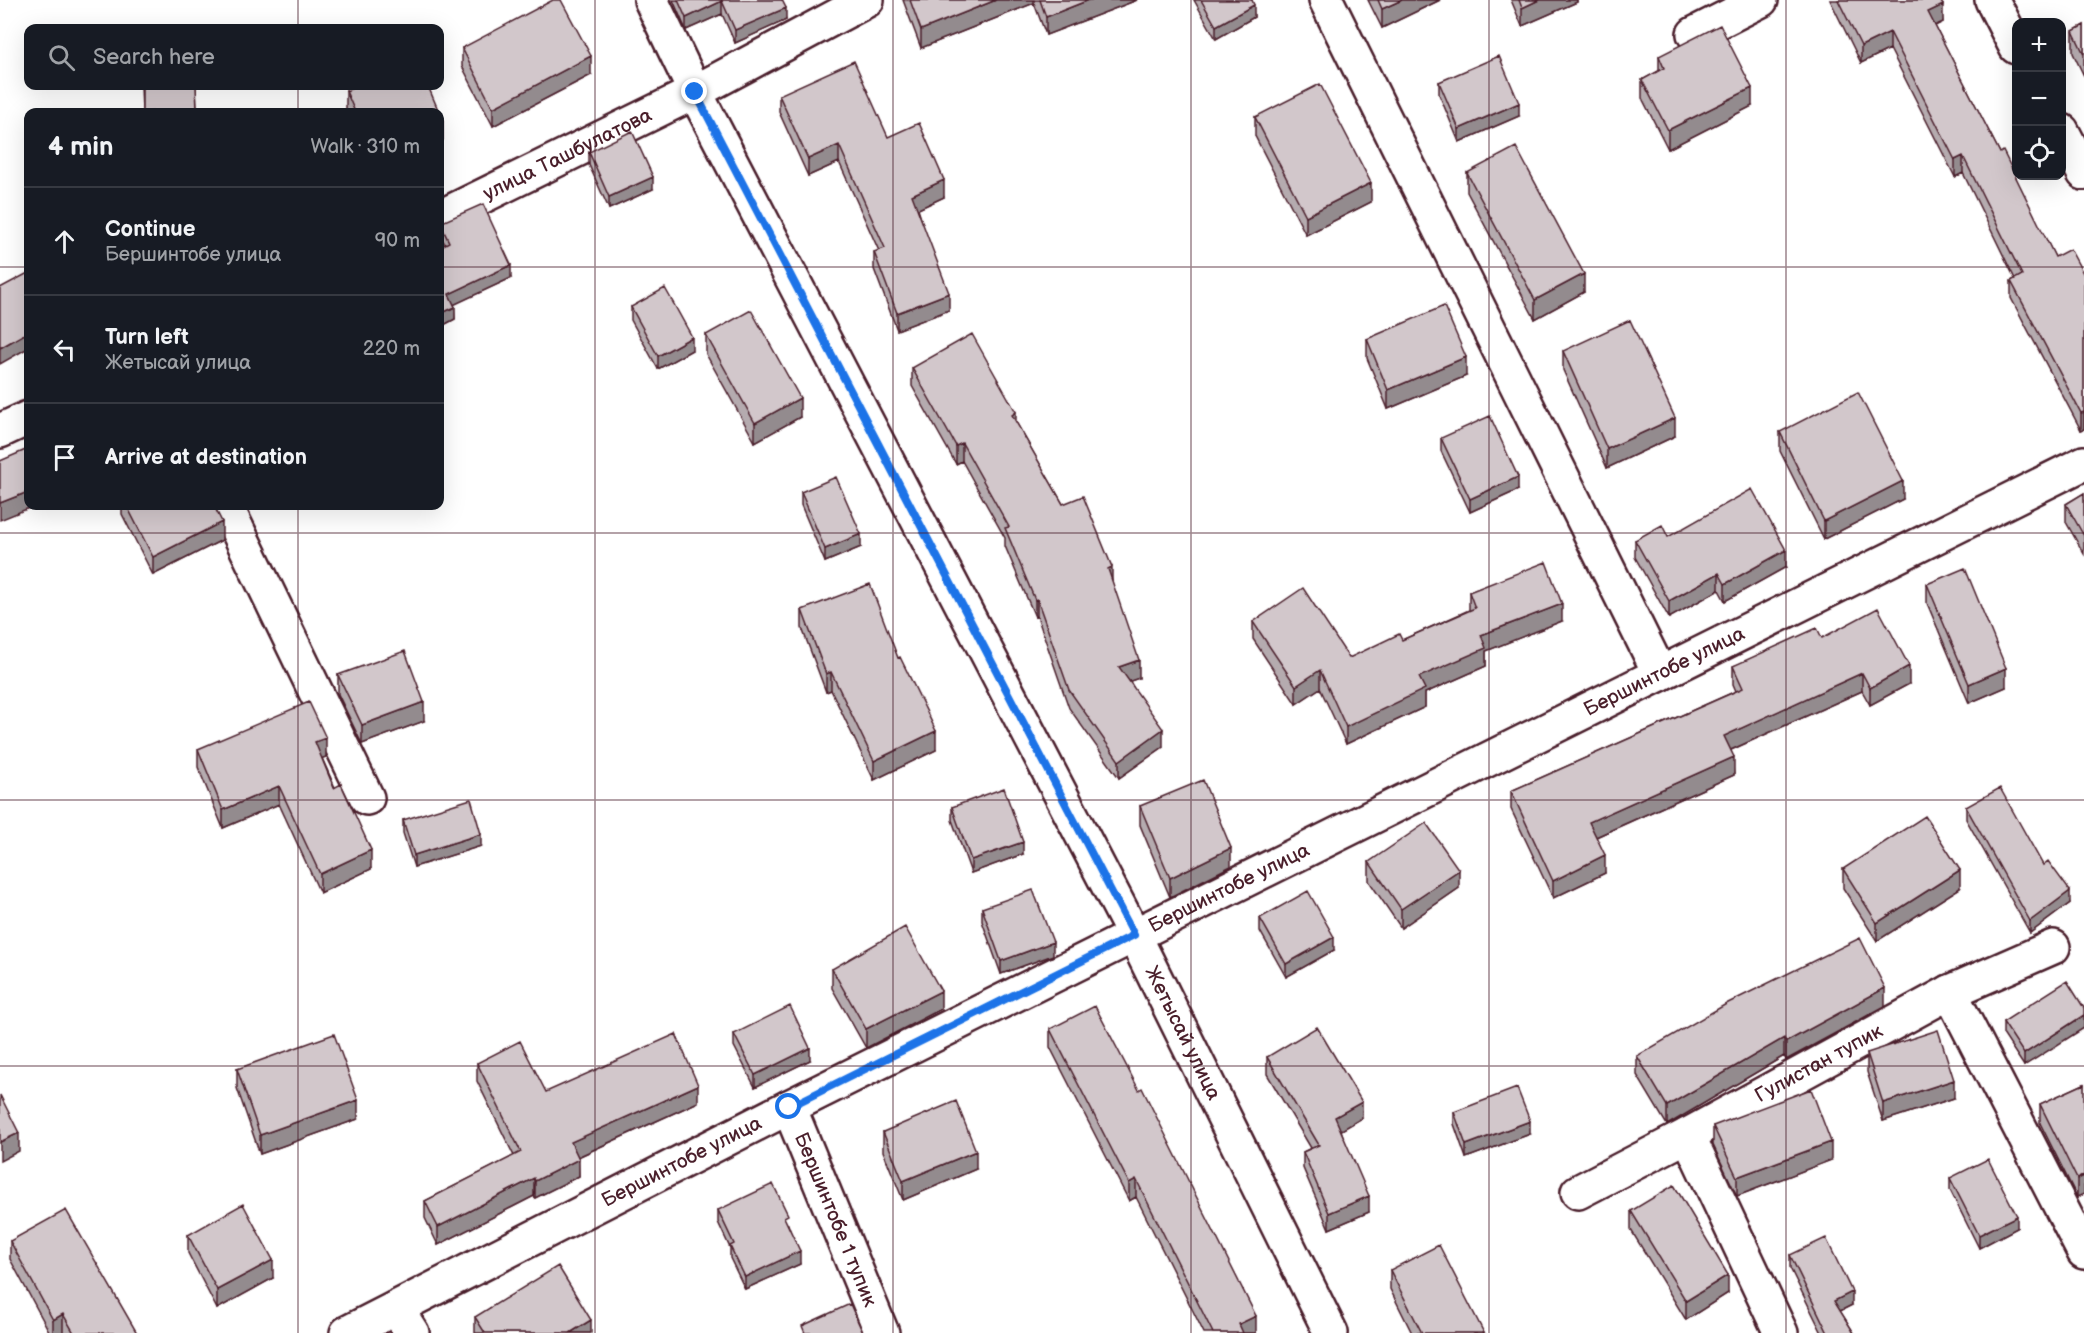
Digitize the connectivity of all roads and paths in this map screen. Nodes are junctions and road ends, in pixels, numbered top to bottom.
1 (651, 0) edge
2 (867, 0) edge
3 (1326, 0) edge
4 (1761, 0) edge
5 (1992, 0) edge
6 (1694, 34) dead end
7 (2012, 39) edge
8 (695, 92) junction
9 (2066, 140) edge
10 (2084, 173) edge
11 (444, 215) edge
12 (24, 420) edge
13 (0, 432) edge
14 (2084, 463) edge
15 (228, 510) edge
16 (1660, 674) junction
17 (367, 798) dead end
18 (1134, 935) junction
19 (2053, 947) dead end
20 (1950, 992) junction
21 (789, 1107) junction
22 (1688, 1136) junction
23 (1578, 1192) dead end
24 (2084, 1252) edge
25 (404, 1321) edge
26 (347, 1333) edge
27 (882, 1333) edge
28 (1330, 1333) edge
29 (1781, 1333) edge

1 - 8 street, Жетысай улица
2 - 8 street, улица Ташбулатова
3 - 16 street
4 - 6 street
5 - 7 street
8 - 11 street, улица Ташбулатова
8 - 18 street, Жетысай улица
9 - 10 street
12 - 13 street
14 - 16 street, Бершинтобе улица
15 - 17 street
16 - 18 street, Бершинтобе улица
18 - 21 street, Бершинтобе улица
18 - 28 street, Жетысай улица
19 - 20 street, Гулистан тупик
20 - 22 street, Гулистан тупик
20 - 24 street
21 - 25 street, Бершинтобе улица
21 - 27 street, Бершинтобе 1 тупик
22 - 23 street, Гулистан тупик
22 - 29 street
25 - 26 street, Бершинтобе улица

